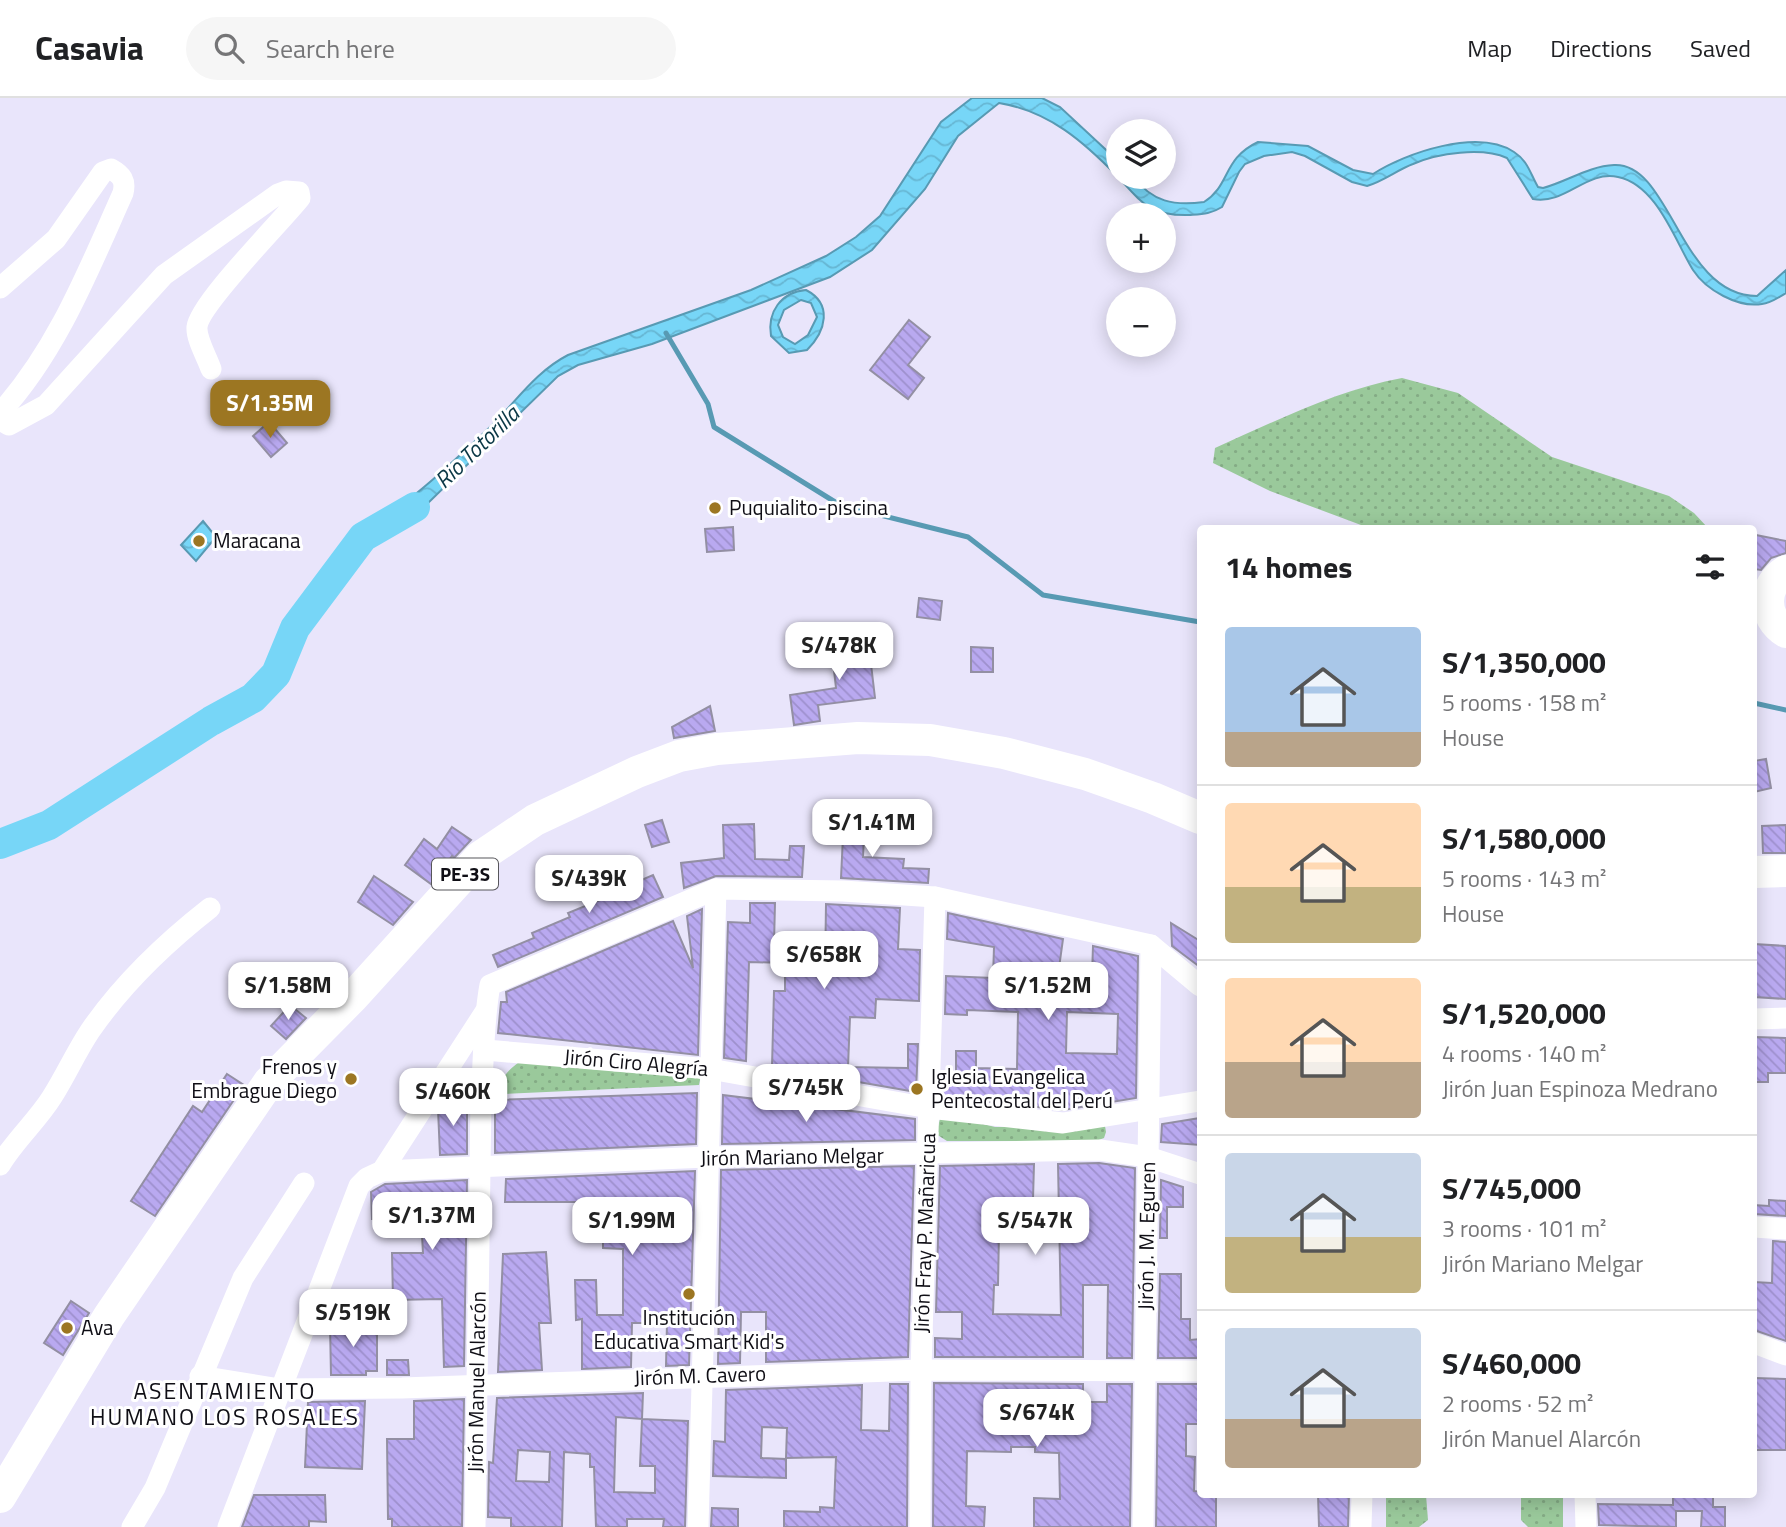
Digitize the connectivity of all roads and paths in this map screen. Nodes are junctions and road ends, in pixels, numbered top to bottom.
1 (0, 288) edge
2 (211, 369) dead end
3 (0, 413) edge
4 (0, 420) edge
5 (1786, 570) edge
6 (1786, 632) edge
7 (1197, 817) edge
8 (1786, 871) edge
9 (1757, 872) edge
10 (1757, 888) edge
11 (1786, 888) edge
12 (716, 889) junction
13 (935, 897) junction
14 (210, 908) dead end
15 (1151, 945) junction
16 (1197, 983) edge
17 (485, 1012) junction
18 (1786, 1018) edge
19 (1757, 1019) edge
20 (485, 1050) junction
21 (710, 1069) junction
22 (1197, 1102) edge
23 (929, 1108) junction
24 (1149, 1111) junction
25 (929, 1156) junction
26 (707, 1157) junction
27 (1148, 1157) junction
28 (0, 1165) edge
29 (481, 1169) junction
30 (382, 1171) junction
31 (1197, 1173) edge
32 (304, 1183) dead end
33 (1757, 1227) edge
34 (1786, 1229) edge
35 (1757, 1344) edge
36 (1786, 1356) edge
37 (1757, 1360) edge
38 (921, 1370) junction
39 (1146, 1370) junction
40 (1197, 1371) edge
41 (200, 1376) junction
42 (701, 1376) junction
43 (477, 1386) junction
44 (280, 1389) junction
45 (0, 1497) edge
46 (1362, 1498) edge
47 (1585, 1498) edge
48 (132, 1527) edge
49 (228, 1527) edge
50 (475, 1527) edge
51 (698, 1527) edge
52 (920, 1527) edge
53 (1143, 1527) edge
54 (1362, 1527) edge
55 (1586, 1527) edge

1 - 3 street
2 - 4 street
5 - 6 highway
7 - 45 highway, PE-3S
8 - 9 highway
10 - 11 highway
12 - 13 street
12 - 17 street, Jirón Manuel Alarcón
12 - 21 street
13 - 15 street
13 - 23 street, Jirón Fray P. Mañaricua
14 - 28 street
15 - 16 street
15 - 24 street, Jirón J. M. Eguren
17 - 20 street, Jirón Manuel Alarcón
17 - 30 street
18 - 19 street
20 - 21 street, Jirón Ciro Alegría
20 - 29 street, Jirón Manuel Alarcón
21 - 23 street, Jirón Ciro Alegría
21 - 26 street
22 - 24 street, Jirón Ciro Alegría
23 - 24 street, Jirón Ciro Alegría
23 - 25 street, Jirón Fray P. Mañaricua
24 - 27 street, Jirón J. M. Eguren
25 - 26 street, Jirón Mariano Melgar
25 - 27 street, Jirón Mariano Melgar
25 - 38 street, Jirón Fray P. Mañaricua
26 - 29 street, Jirón Mariano Melgar
26 - 42 street
27 - 31 street, Jirón Mariano Melgar
27 - 39 street, Jirón J. M. Eguren
29 - 30 street, Jirón Mariano Melgar
29 - 43 street, Jirón Manuel Alarcón
30 - 44 street
32 - 41 street
33 - 34 street
35 - 36 street
36 - 37 street
38 - 39 street, Jirón M. Cavero
38 - 42 street, Jirón M. Cavero
38 - 52 street, Jirón Fray P. Mañaricua
39 - 40 street, Jirón M. Cavero
39 - 53 street, Jirón J. M. Eguren
41 - 44 street, Jirón M. Cavero
41 - 48 street
42 - 43 street, Jirón M. Cavero
42 - 51 street
43 - 44 street, Jirón M. Cavero
43 - 50 street, Jirón Manuel Alarcón
44 - 49 street
46 - 54 street
47 - 55 street

